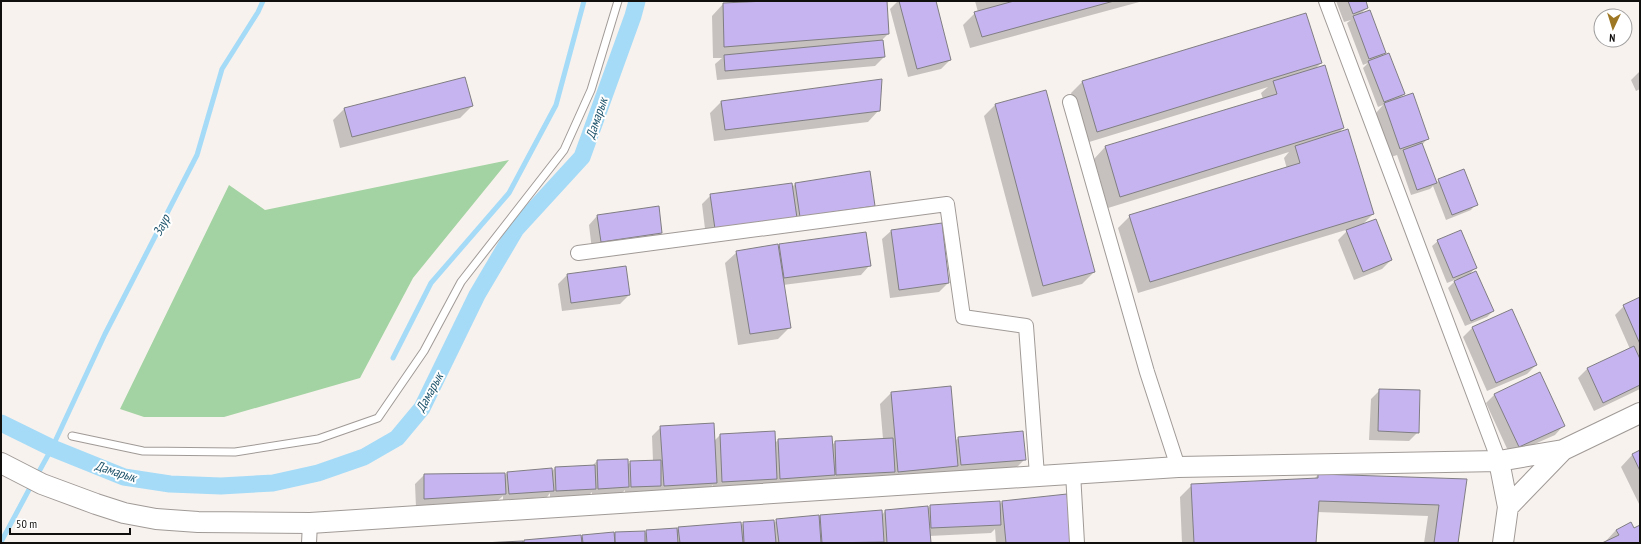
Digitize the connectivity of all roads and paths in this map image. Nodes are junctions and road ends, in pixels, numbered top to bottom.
1 (618, 1) edge
2 (1326, 1) edge
3 (1070, 102) dead end
4 (578, 253) dead end
5 (1640, 413) edge
6 (72, 436) dead end
7 (1563, 450) junction
8 (1499, 461) junction
9 (1, 462) edge
10 (1178, 467) junction
11 (1073, 473) junction
12 (1037, 475) junction
13 (1508, 507) junction
14 (310, 523) junction
15 (309, 543) edge
16 (1077, 543) edge
17 (1503, 543) edge

1 - 6 lane
2 - 8 street
3 - 10 street
4 - 12 street
5 - 7 main road
7 - 8 main road
7 - 13 main road
8 - 10 main road
8 - 13 main road
9 - 14 main road
10 - 11 main road
11 - 12 main road
11 - 16 street
12 - 14 main road
13 - 17 main road
14 - 15 street

